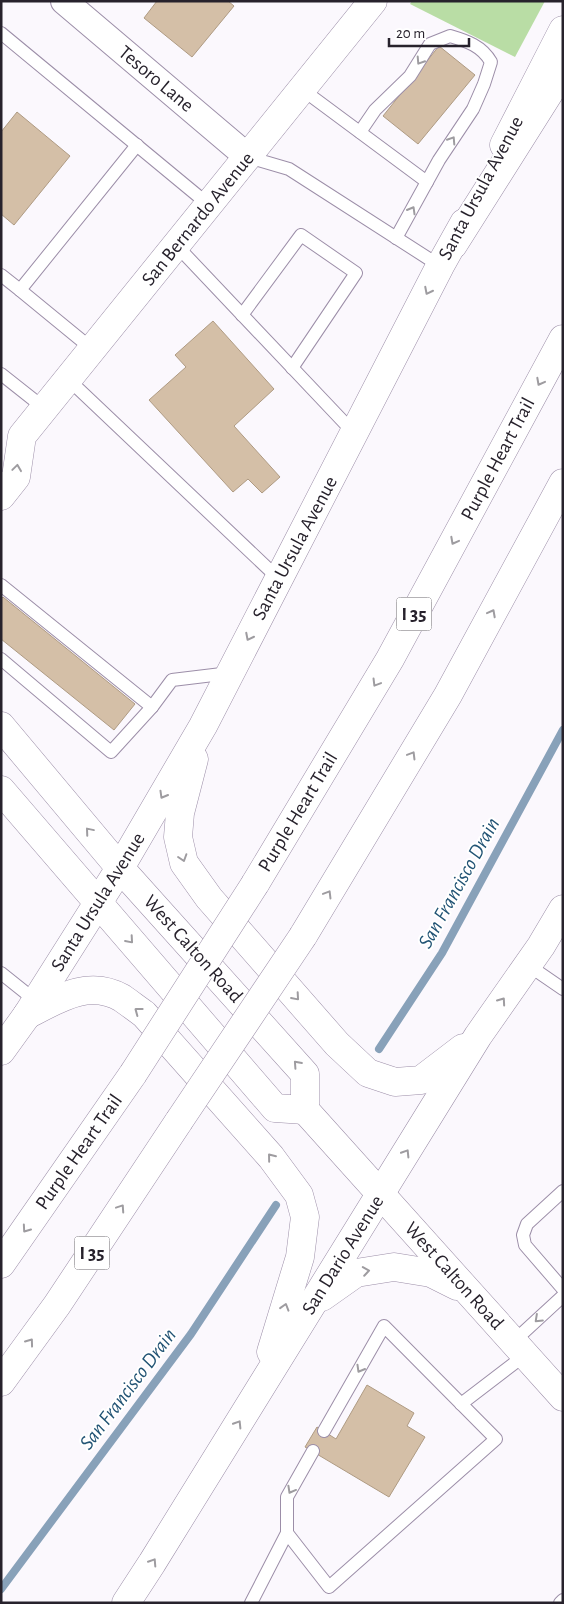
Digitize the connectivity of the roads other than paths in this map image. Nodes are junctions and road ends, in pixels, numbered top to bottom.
1 (64, 1) edge
2 (373, 1) edge
3 (563, 30) edge
4 (1, 32) edge
5 (563, 71) edge
6 (303, 90) junction
7 (360, 132) junction
8 (137, 145) junction
9 (248, 157) junction
10 (427, 182) junction
11 (209, 205) junction
12 (396, 238) junction
13 (176, 245) junction
14 (447, 256) junction
15 (1, 275) edge
16 (20, 290) junction
17 (242, 315) junction
18 (563, 339) edge
19 (92, 349) junction
20 (292, 368) junction
21 (1, 374) edge
22 (68, 379) junction
23 (44, 408) junction
24 (355, 434) junction
25 (12, 439) edge
26 (563, 483) edge
27 (1, 496) edge
28 (279, 579) junction
29 (1, 585) edge
30 (1, 659) edge
31 (230, 673) junction
32 (152, 706) junction
33 (1, 726) edge
34 (203, 726) junction
35 (4, 800) edge
36 (120, 868) junction
37 (98, 903) junction
38 (563, 910) edge
39 (528, 965) junction
40 (1, 973) edge
41 (563, 989) edge
42 (31, 1008) junction
43 (478, 1036) junction
44 (1, 1052) edge
45 (305, 1110) junction
46 (563, 1191) edge
47 (380, 1195) junction
48 (1, 1264) edge
49 (563, 1289) edge
50 (467, 1290) junction
51 (563, 1296) edge
52 (311, 1306) junction
53 (519, 1348) junction
54 (1, 1382) edge
55 (261, 1387) junction
56 (563, 1397) edge
57 (461, 1404) junction
58 (324, 1431) dead end
59 (313, 1451) dead end
60 (288, 1533) junction
61 (126, 1603) edge
62 (252, 1603) edge

1 - 9 street, Tesoro Lane
2 - 6 main road, San Bernardo Avenue
3 - 14 main road, Santa Ursula Avenue
4 - 8 lane
5 - 14 main road
6 - 7 lane
6 - 9 main road, San Bernardo Avenue
7 - 10 lane
10 -> 7 lane
8 - 11 lane
8 - 16 lane
9 - 11 main road, San Bernardo Avenue
9 - 12 lane
12 -> 10 lane
11 - 13 main road, San Bernardo Avenue
12 - 14 lane
13 - 17 lane
13 - 19 main road, San Bernardo Avenue
14 -> 24 main road, Santa Ursula Avenue
15 - 16 lane
16 - 19 lane
17 - 20 lane
17 - 20 lane
18 -> 48 main road, Purple Heart Trail / I 35, bridge
19 - 22 main road, San Bernardo Avenue
20 - 24 lane
21 - 23 lane
22 - 23 main road, San Bernardo Avenue
22 - 28 lane
23 - 25 main road, San Bernardo Avenue
24 - 28 main road, Santa Ursula Avenue
27 -> 25 main road, San Bernardo Avenue
54 -> 26 main road, I 35, bridge
28 -> 31 main road, Santa Ursula Avenue
29 - 32 lane
30 - 32 lane
31 - 32 lane
31 - 34 main road, Santa Ursula Avenue
36 -> 33 main road, West Calton Road
34 -> 36 main road, Santa Ursula Avenue
34 -> 43 main road
35 - 37 main road, West Calton Road
36 - 37 main road, Santa Ursula Avenue
45 -> 36 main road, West Calton Road
37 - 42 main road, Santa Ursula Avenue
37 -> 45 main road, West Calton Road
38 - 39 main road, San Dario Avenue
39 - 41 lane
43 -> 39 main road, San Dario Avenue
40 - 42 lane
42 - 44 main road, Santa Ursula Avenue
55 -> 42 main road
47 -> 43 main road, San Dario Avenue
45 - 47 main road, West Calton Road
46 - 49 lane
47 - 50 main road, West Calton Road
47 - 52 main road, San Dario Avenue
52 -> 50 main road
50 - 53 main road, West Calton Road
51 -> 53 lane
52 - 55 main road, San Dario Avenue
53 - 56 main road, West Calton Road
53 - 57 lane
61 -> 55 main road, San Dario Avenue
57 -> 58 lane
57 - 60 lane
59 -> 60 lane
60 - 62 lane

